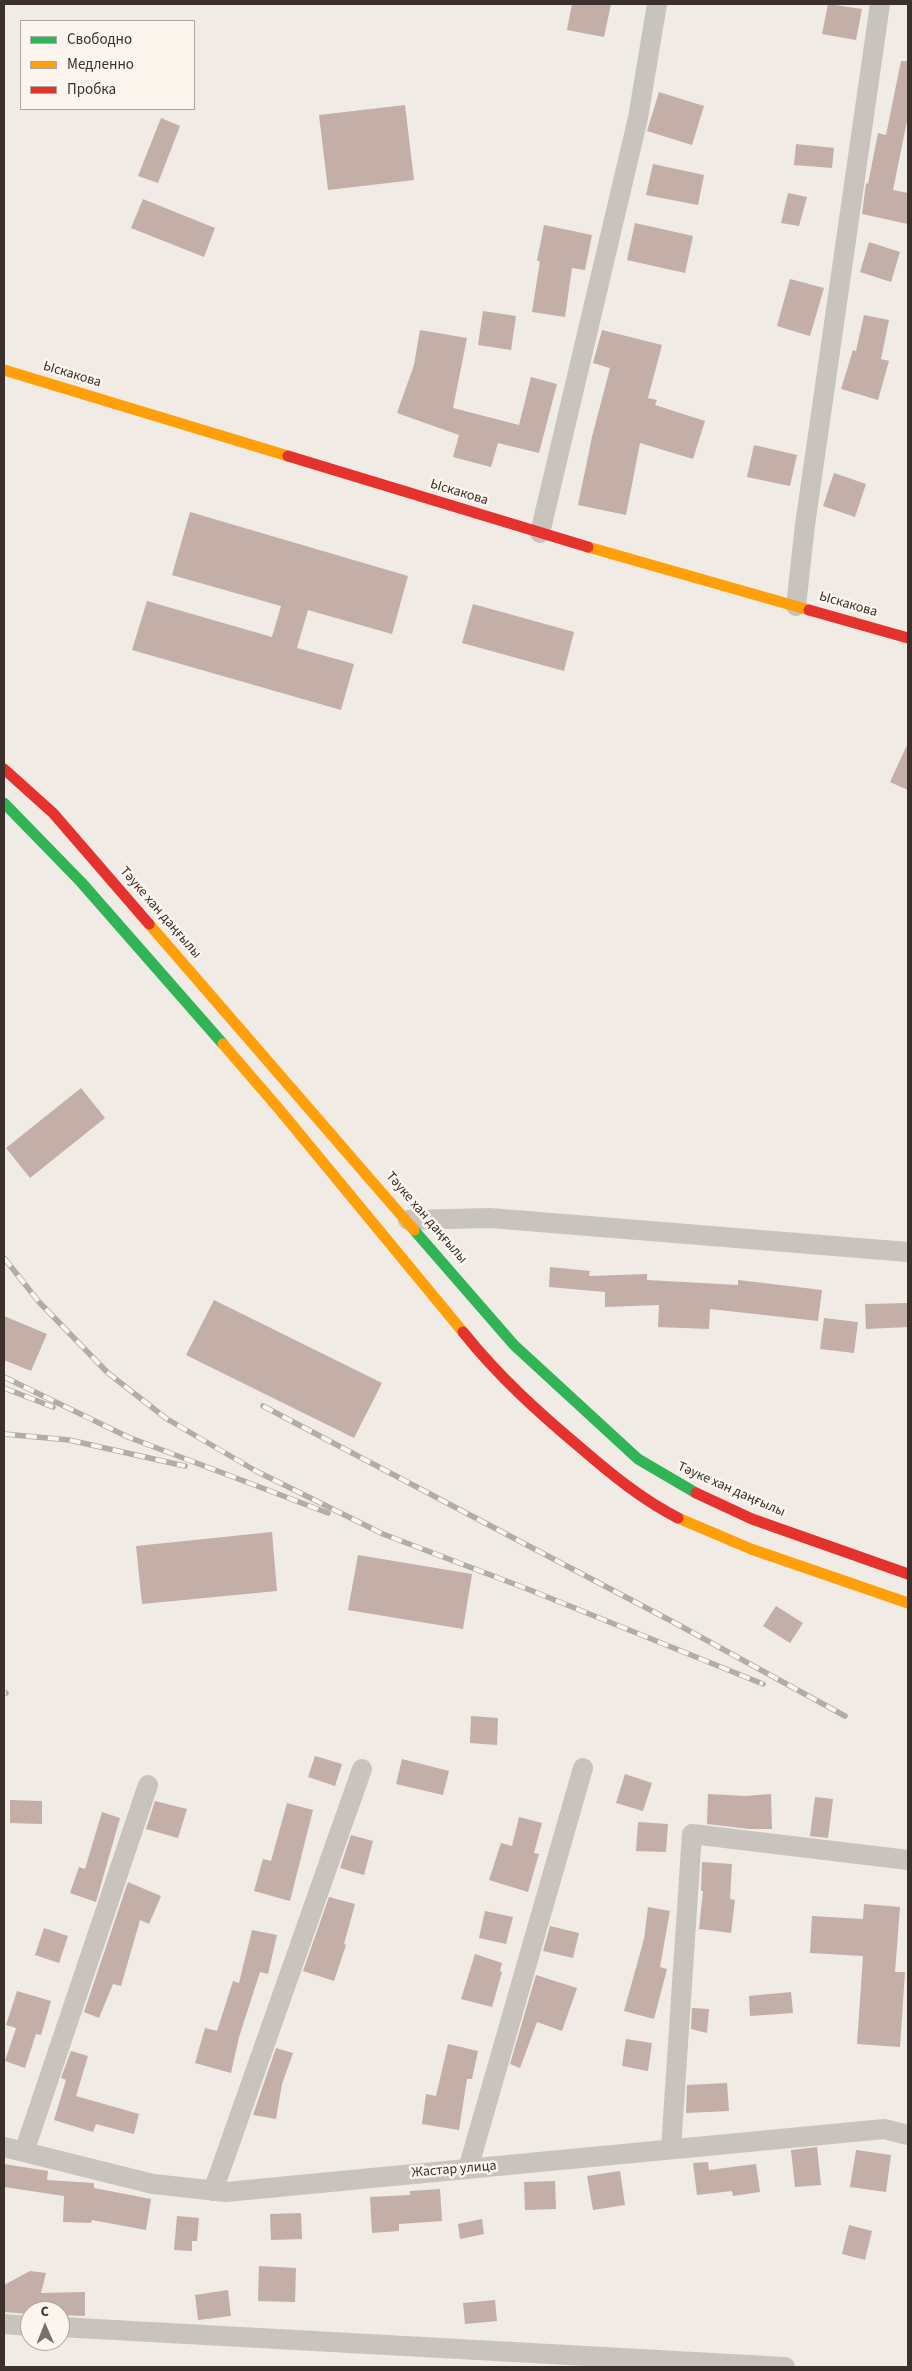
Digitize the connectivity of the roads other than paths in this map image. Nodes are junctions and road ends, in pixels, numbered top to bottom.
1 (656, 4) edge
2 (880, 4) edge
3 (4, 370) edge
4 (540, 532) junction
5 (796, 606) junction
6 (908, 638) edge
7 (4, 769) edge
8 (4, 803) edge
9 (297, 1093) junction
10 (279, 1109) junction
11 (408, 1220) junction
12 (908, 1252) edge
13 (514, 1345) junction
14 (490, 1366) junction
15 (908, 1574) edge
16 (908, 1603) edge
17 (583, 1768) dead end
18 (362, 1769) dead end
19 (148, 1785) dead end
20 (908, 1860) edge
21 (908, 2135) edge
22 (4, 2147) edge
23 (671, 2149) junction
24 (24, 2152) junction
25 (468, 2169) junction
26 (213, 2190) junction
27 (4, 2324) edge
28 (20, 2325) edge
29 (70, 2329) edge
30 (785, 2367) edge

1 - 4 street
2 - 5 street
3 - 4 main road, Ыскакова
4 - 5 main road, Ыскакова
5 - 6 main road, Ыскакова
7 - 9 main road, Тәуке хан даңғылы
8 - 10 main road
9 - 10 main road
9 - 11 main road, Тәуке хан даңғылы
10 - 14 main road
11 - 12 street
11 - 13 main road, Тәуке хан даңғылы
13 - 14 main road
13 - 15 main road, Тәуке хан даңғылы
14 - 16 main road
17 - 25 street
18 - 26 street
19 - 24 street
20 - 23 street
21 - 23 street, Жастар улица
22 - 24 street, Жастар улица
23 - 25 street, Жастар улица
24 - 26 street, Жастар улица
25 - 26 street, Жастар улица
27 - 28 street
29 - 30 street

